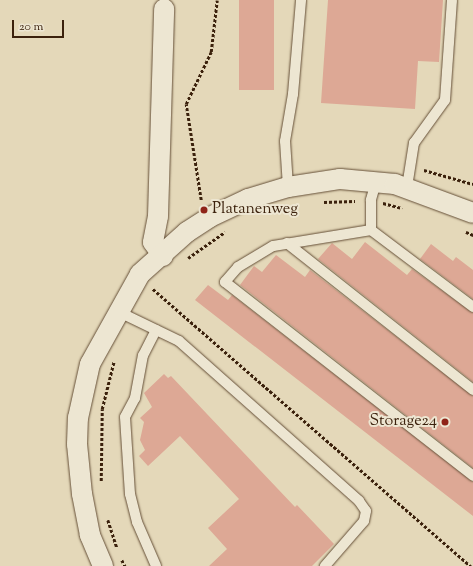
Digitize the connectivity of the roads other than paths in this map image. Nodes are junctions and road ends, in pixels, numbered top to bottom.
1 (301, 0) edge
2 (452, 0) edge
3 (164, 10) dead end
4 (288, 187) junction
5 (407, 188) junction
6 (374, 191) junction
7 (473, 213) edge
8 (371, 230) junction
9 (287, 243) junction
10 (163, 256) junction
11 (473, 306) edge
12 (117, 311) junction
13 (156, 330) junction
14 (473, 390) edge
15 (473, 476) edge
16 (103, 566) edge
17 (156, 566) edge
18 (325, 566) edge

1 - 4 lane
2 - 5 lane
3 - 10 street
4 - 6 street
4 - 10 street
5 - 6 street
5 - 7 street
6 - 8 lane
8 - 9 lane
8 - 11 lane
9 - 14 lane
9 - 15 lane
10 - 12 street
12 - 13 lane
12 - 16 street
13 - 17 lane
13 - 18 lane

